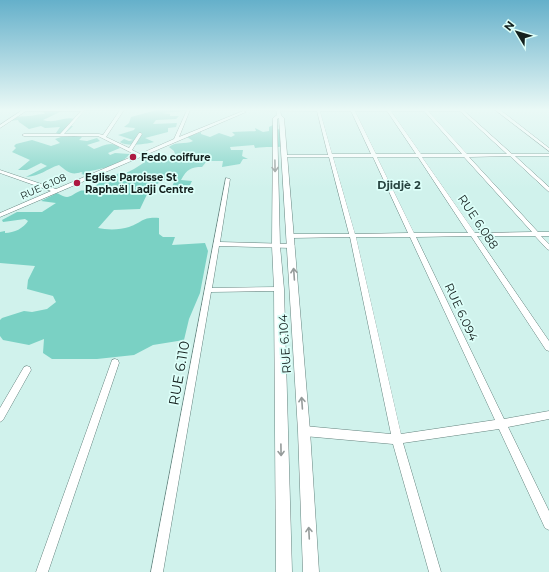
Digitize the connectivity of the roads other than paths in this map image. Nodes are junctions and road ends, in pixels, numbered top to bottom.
1 (101, 136) edge
2 (139, 136) edge
3 (178, 136) edge
4 (187, 136) edge
5 (275, 136) edge
6 (283, 136) edge
7 (325, 136) edge
8 (365, 136) edge
9 (405, 136) edge
10 (448, 136) edge
11 (489, 136) edge
12 (531, 136) edge
13 (104, 137) joint
14 (176, 140) junction
15 (130, 150) junction
16 (549, 150) edge
17 (139, 155) junction
18 (466, 155) junction
19 (511, 155) junction
20 (549, 155) edge
21 (284, 156) junction
22 (330, 156) junction
23 (375, 156) junction
24 (419, 156) junction
25 (0, 171) edge
26 (228, 179) dead end
27 (549, 190) edge
28 (56, 191) junction
29 (0, 215) edge
30 (473, 234) junction
31 (536, 234) junction
32 (549, 234) edge
33 (352, 235) junction
34 (412, 235) junction
35 (291, 241) junction
36 (216, 244) junction
37 (276, 246) junction
38 (549, 248) edge
39 (279, 289) junction
40 (208, 290) junction
41 (549, 348) edge
42 (115, 363) dead end
43 (27, 370) dead end
44 (549, 414) edge
45 (0, 417) edge
46 (500, 424) junction
47 (304, 431) junction
48 (397, 439) junction
49 (549, 524) edge
50 (42, 572) edge
51 (157, 572) edge
52 (284, 572) edge
53 (311, 572) edge
54 (435, 572) edge

1 - 13 street
2 - 15 street
3 - 14 street
4 - 14 street, RUE 6.108
5 -> 37 street, RUE 6.104
6 - 21 street, RUE 6.104
7 - 22 street
8 - 23 street, RUE 6.094
9 - 24 street, RUE 6.088
10 - 18 street
11 - 19 street
12 - 16 street
13 - 15 street
14 - 17 street, RUE 6.108
15 - 17 street
17 - 28 street, RUE 6.108
18 - 19 street
18 - 24 street
18 - 31 street
19 - 20 street
19 - 27 street
21 - 22 street
21 - 35 street, RUE 6.104
22 - 23 street
22 - 33 street
23 - 24 street
23 - 34 street, RUE 6.094
24 - 30 street, RUE 6.088
25 - 28 street
26 - 36 street, RUE 6.110
28 - 29 street, RUE 6.108
30 - 31 street
30 - 34 street
30 - 41 street, RUE 6.088
31 - 32 street
31 - 38 street
33 - 34 street
33 - 35 street
33 - 48 street
34 - 46 street, RUE 6.094
35 - 37 street
47 -> 35 street, RUE 6.104
36 - 37 street
36 - 40 street, RUE 6.110
37 - 39 street, RUE 6.104
39 - 40 street
39 -> 52 street, RUE 6.104
40 - 51 street, RUE 6.110
42 - 50 street
43 - 45 street
44 - 46 street
46 - 48 street
46 - 49 street, RUE 6.094
47 - 48 street
53 -> 47 street, RUE 6.104
48 - 54 street

